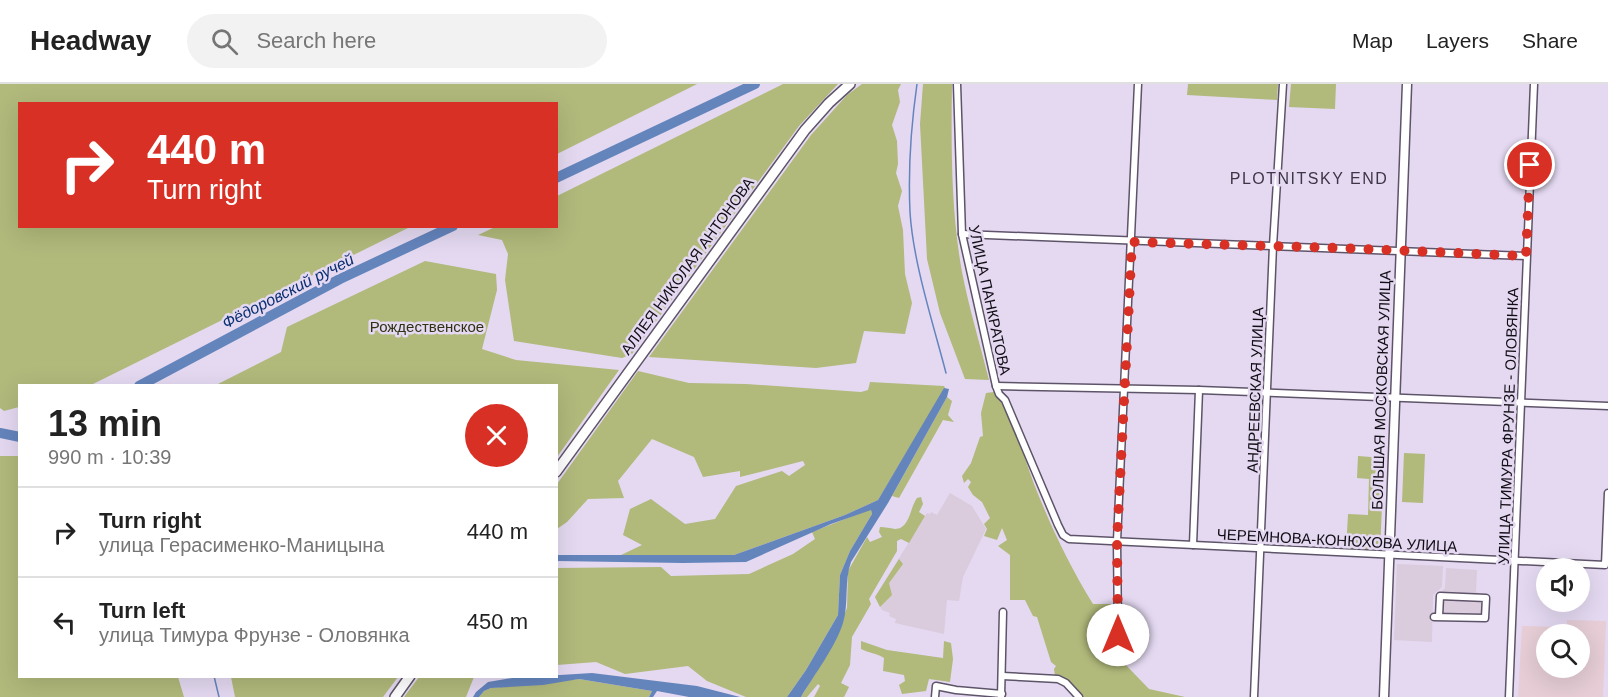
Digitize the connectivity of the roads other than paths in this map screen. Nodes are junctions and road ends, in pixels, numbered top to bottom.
1 (850, 84) edge
2 (957, 84) edge
3 (1138, 84) edge
4 (1283, 84) edge
5 (1407, 84) edge
6 (1534, 84) edge
7 (962, 234) junction
8 (1132, 242) junction
9 (1273, 246) junction
10 (1399, 250) junction
11 (1526, 256) junction
12 (996, 386) junction
13 (1125, 389) junction
14 (1199, 390) junction
15 (1267, 393) junction
16 (1394, 398) junction
17 (1521, 403) junction
18 (1608, 406) edge
19 (558, 469) edge
20 (1608, 493) edge
21 (1069, 538) joint
22 (1117, 541) junction
23 (1193, 545) junction
24 (1262, 548) junction
25 (1388, 555) junction
26 (1515, 561) junction
27 (1003, 612) dead end
28 (1436, 617) joint
29 (1118, 635) dead end
30 (1002, 676) junction
31 (409, 678) edge
32 (1001, 695) edge
33 (395, 697) edge
34 (935, 697) edge
35 (1079, 697) edge
36 (1254, 697) edge
37 (1384, 697) edge
38 (1509, 697) edge

1 - 19 main road, АЛЛЕЯ НИКОЛАЯ АНТОНОВА
2 - 7 street, УЛИЦА ПАНКРАТОВА
3 - 8 street
4 - 9 street, АНДРЕЕВСКАЯ УЛИЦА
5 - 10 main road, БОЛЬШАЯ МОСКОВСКАЯ УЛИЦА
6 - 11 street, УЛИЦА ТИМУРА ФРУНЗЕ - ОЛОВЯНКА
7 - 8 street
7 - 12 street, УЛИЦА ПАНКРАТОВА
8 - 9 street
8 - 13 street
9 - 10 street
9 - 15 street, АНДРЕЕВСКАЯ УЛИЦА
10 - 11 street
10 - 16 main road, БОЛЬШАЯ МОСКОВСКАЯ УЛИЦА
11 - 17 street, УЛИЦА ТИМУРА ФРУНЗЕ - ОЛОВЯНКА
12 - 13 street
12 - 21 street, УЛИЦА ПАНКРАТОВА
13 - 14 street
13 - 22 street
14 - 15 street
14 - 23 street
15 - 16 street
15 - 24 street, АНДРЕЕВСКАЯ УЛИЦА
16 - 17 street
16 - 25 main road, БОЛЬШАЯ МОСКОВСКАЯ УЛИЦА
17 - 18 street
17 - 26 street, УЛИЦА ТИМУРА ФРУНЗЕ - ОЛОВЯНКА
20 - 26 street, ЧЕРЕМНОВА-КОНЮХОВА УЛИЦА
21 - 22 street, ЧЕРЕМНОВА-КОНЮХОВА УЛИЦА
22 - 23 street, ЧЕРЕМНОВА-КОНЮХОВА УЛИЦА
22 - 29 street
23 - 24 street, ЧЕРЕМНОВА-КОНЮХОВА УЛИЦА
24 - 25 street, ЧЕРЕМНОВА-КОНЮХОВА УЛИЦА
24 - 36 street, АНДРЕЕВСКАЯ УЛИЦА
25 - 26 street, ЧЕРЕМНОВА-КОНЮХОВА УЛИЦА
25 - 37 main road, БОЛЬШАЯ МОСКОВСКАЯ УЛИЦА
26 - 38 street, УЛИЦА ТИМУРА ФРУНЗЕ - ОЛОВЯНКА
27 - 30 street
28 - 28 street
30 - 32 street
30 - 35 street
31 - 33 main road
32 - 34 street

